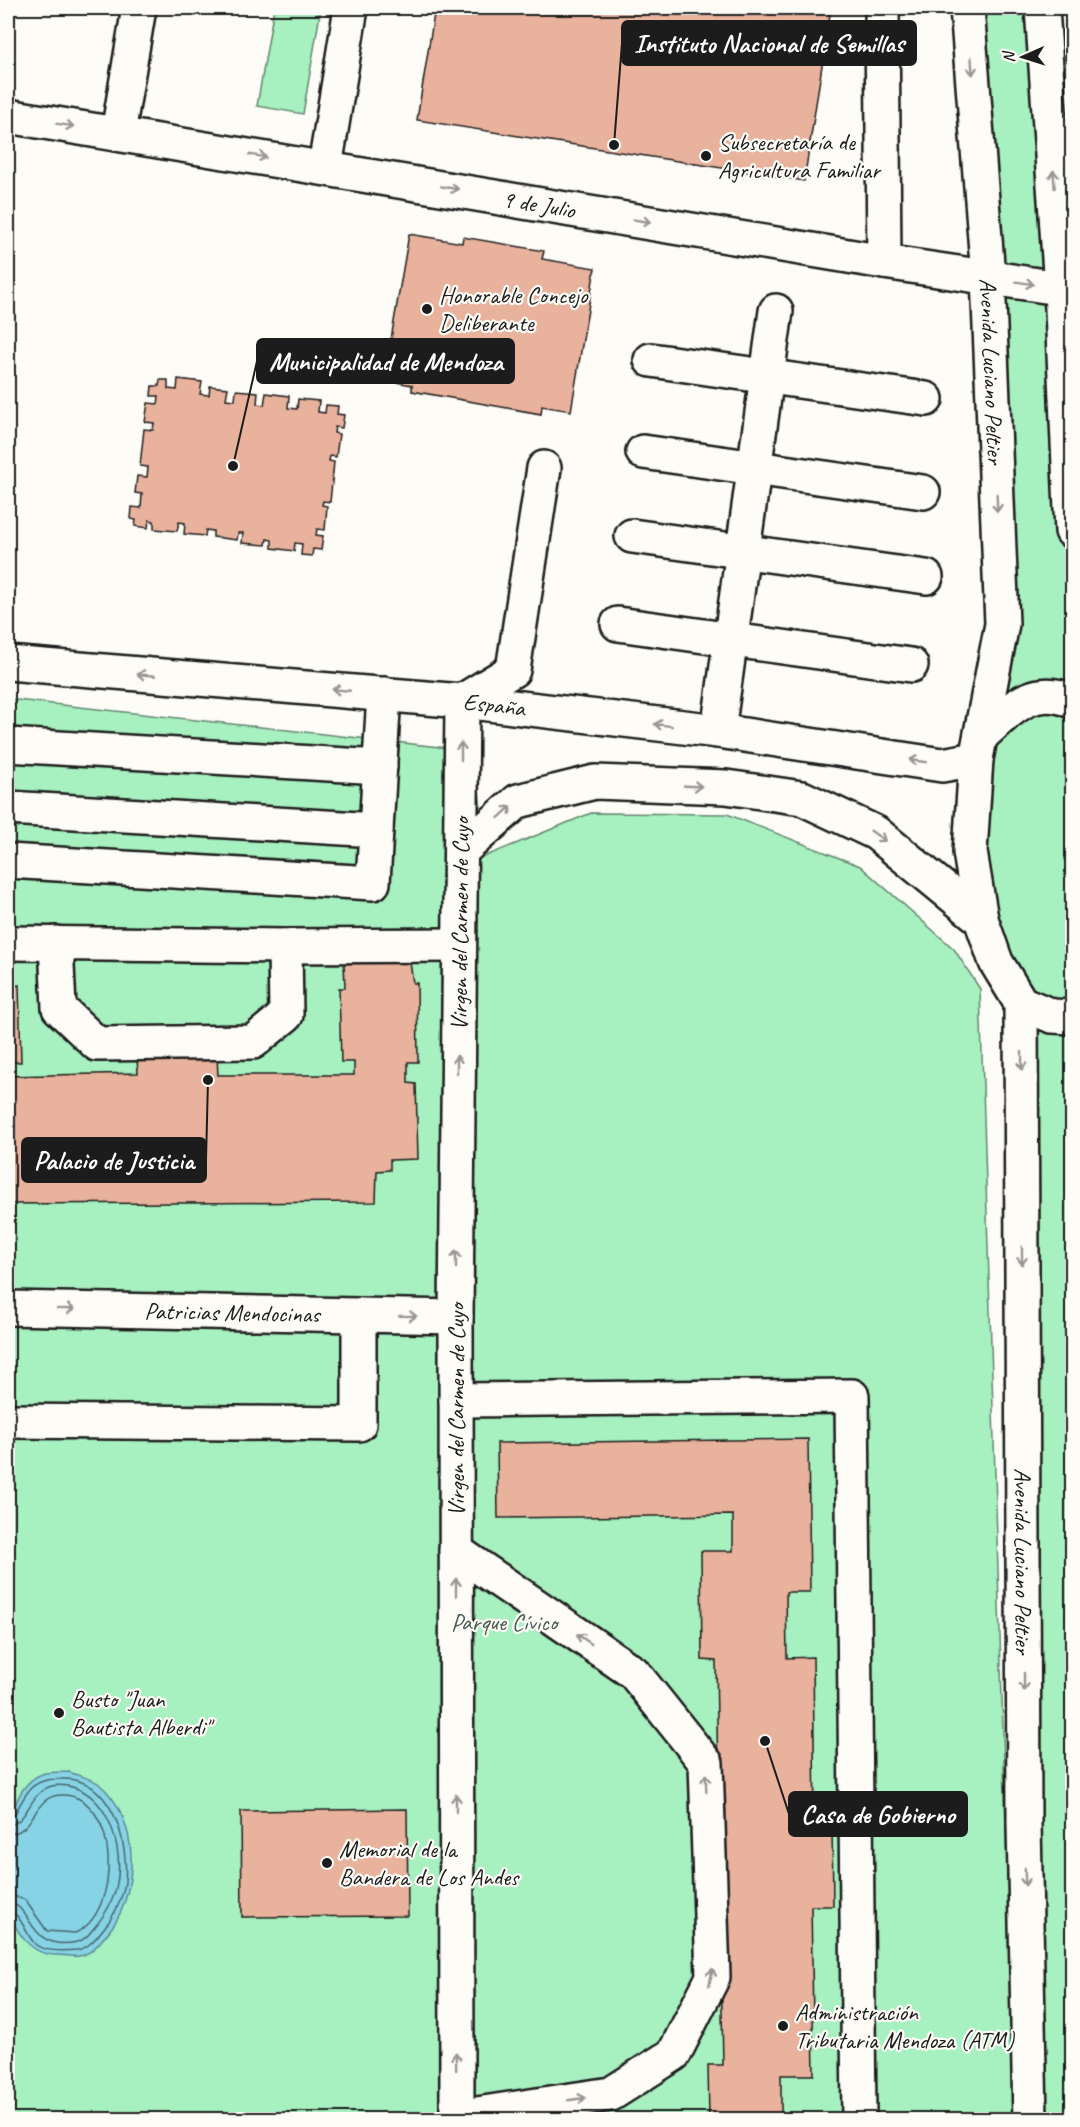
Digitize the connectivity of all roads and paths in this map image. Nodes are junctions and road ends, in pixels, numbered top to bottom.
1 (139, 8) edge
2 (351, 8) edge
3 (882, 8) edge
4 (968, 8) edge
5 (1042, 8) edge
6 (8, 116) edge
7 (118, 133) junction
8 (325, 167) junction
9 (884, 262) junction
10 (988, 277) junction
11 (1067, 289) edge
12 (776, 311) dead end
13 (651, 360) dead end
14 (767, 376) junction
15 (926, 399) dead end
16 (643, 452) dead end
17 (544, 468) dead end
18 (755, 468) junction
19 (923, 492) dead end
20 (1072, 531) edge
21 (632, 536) dead end
22 (743, 551) junction
23 (926, 577) dead end
24 (618, 624) dead end
25 (731, 640) junction
26 (8, 663) edge
27 (911, 665) dead end
28 (384, 694) junction
29 (462, 701) junction
30 (1072, 701) edge
31 (718, 731) junction
32 (8, 745) edge
33 (979, 747) junction
34 (380, 767) junction
35 (8, 808) edge
36 (376, 830) junction
37 (461, 851) junction
38 (8, 861) edge
39 (981, 919) junction
40 (8, 943) edge
41 (56, 943) junction
42 (458, 945) junction
43 (285, 946) junction
44 (1022, 1003) junction
45 (1072, 1017) edge
46 (8, 1308) edge
47 (359, 1315) junction
48 (456, 1317) junction
49 (456, 1400) junction
50 (8, 1421) edge
51 (456, 1551) junction
52 (457, 2118) edge
53 (859, 2120) edge
54 (1030, 2120) edge

1 - 7 street
2 - 8 street
3 - 9 street
4 -> 10 street, Avenida Luciano Peltier
11 -> 5 street
6 -> 7 street, 9 de Julio
7 -> 8 street, 9 de Julio
8 -> 9 street, 9 de Julio
9 - 10 street, 9 de Julio
10 -> 11 street, 9 de Julio
10 -> 33 street, Avenida Luciano Peltier
11 - 20 street
12 - 14 street
13 - 14 street
14 - 15 street
14 - 18 street
16 - 18 street
17 - 29 street
18 - 19 street
18 - 22 street
21 - 22 street
22 - 23 street
22 - 25 street
24 - 25 street
25 - 27 street
25 - 31 street
28 -> 26 street, España
28 - 29 street, España
28 - 34 street
31 -> 29 street, España
37 -> 29 street, Virgen del Carmen de Cuyo
30 - 33 street
33 -> 31 street, España
32 - 34 street
33 - 39 street, Avenida Luciano Peltier
34 - 36 street
35 - 36 street
36 - 38 street
37 -> 39 street
37 - 42 street, Virgen del Carmen de Cuyo
39 - 44 street, Avenida Luciano Peltier
40 - 41 street
41 - 43 street
41 - 43 street
42 - 43 street
48 -> 42 street, Virgen del Carmen de Cuyo
44 - 45 street
44 -> 54 street, Avenida Luciano Peltier
46 -> 47 street, Patricias Mendocinas
47 -> 48 street, Patricias Mendocinas
47 - 50 street
48 - 49 street, Virgen del Carmen de Cuyo
49 - 51 street, Virgen del Carmen de Cuyo
49 - 53 street
52 -> 51 street, Virgen del Carmen de Cuyo
52 -> 51 street

